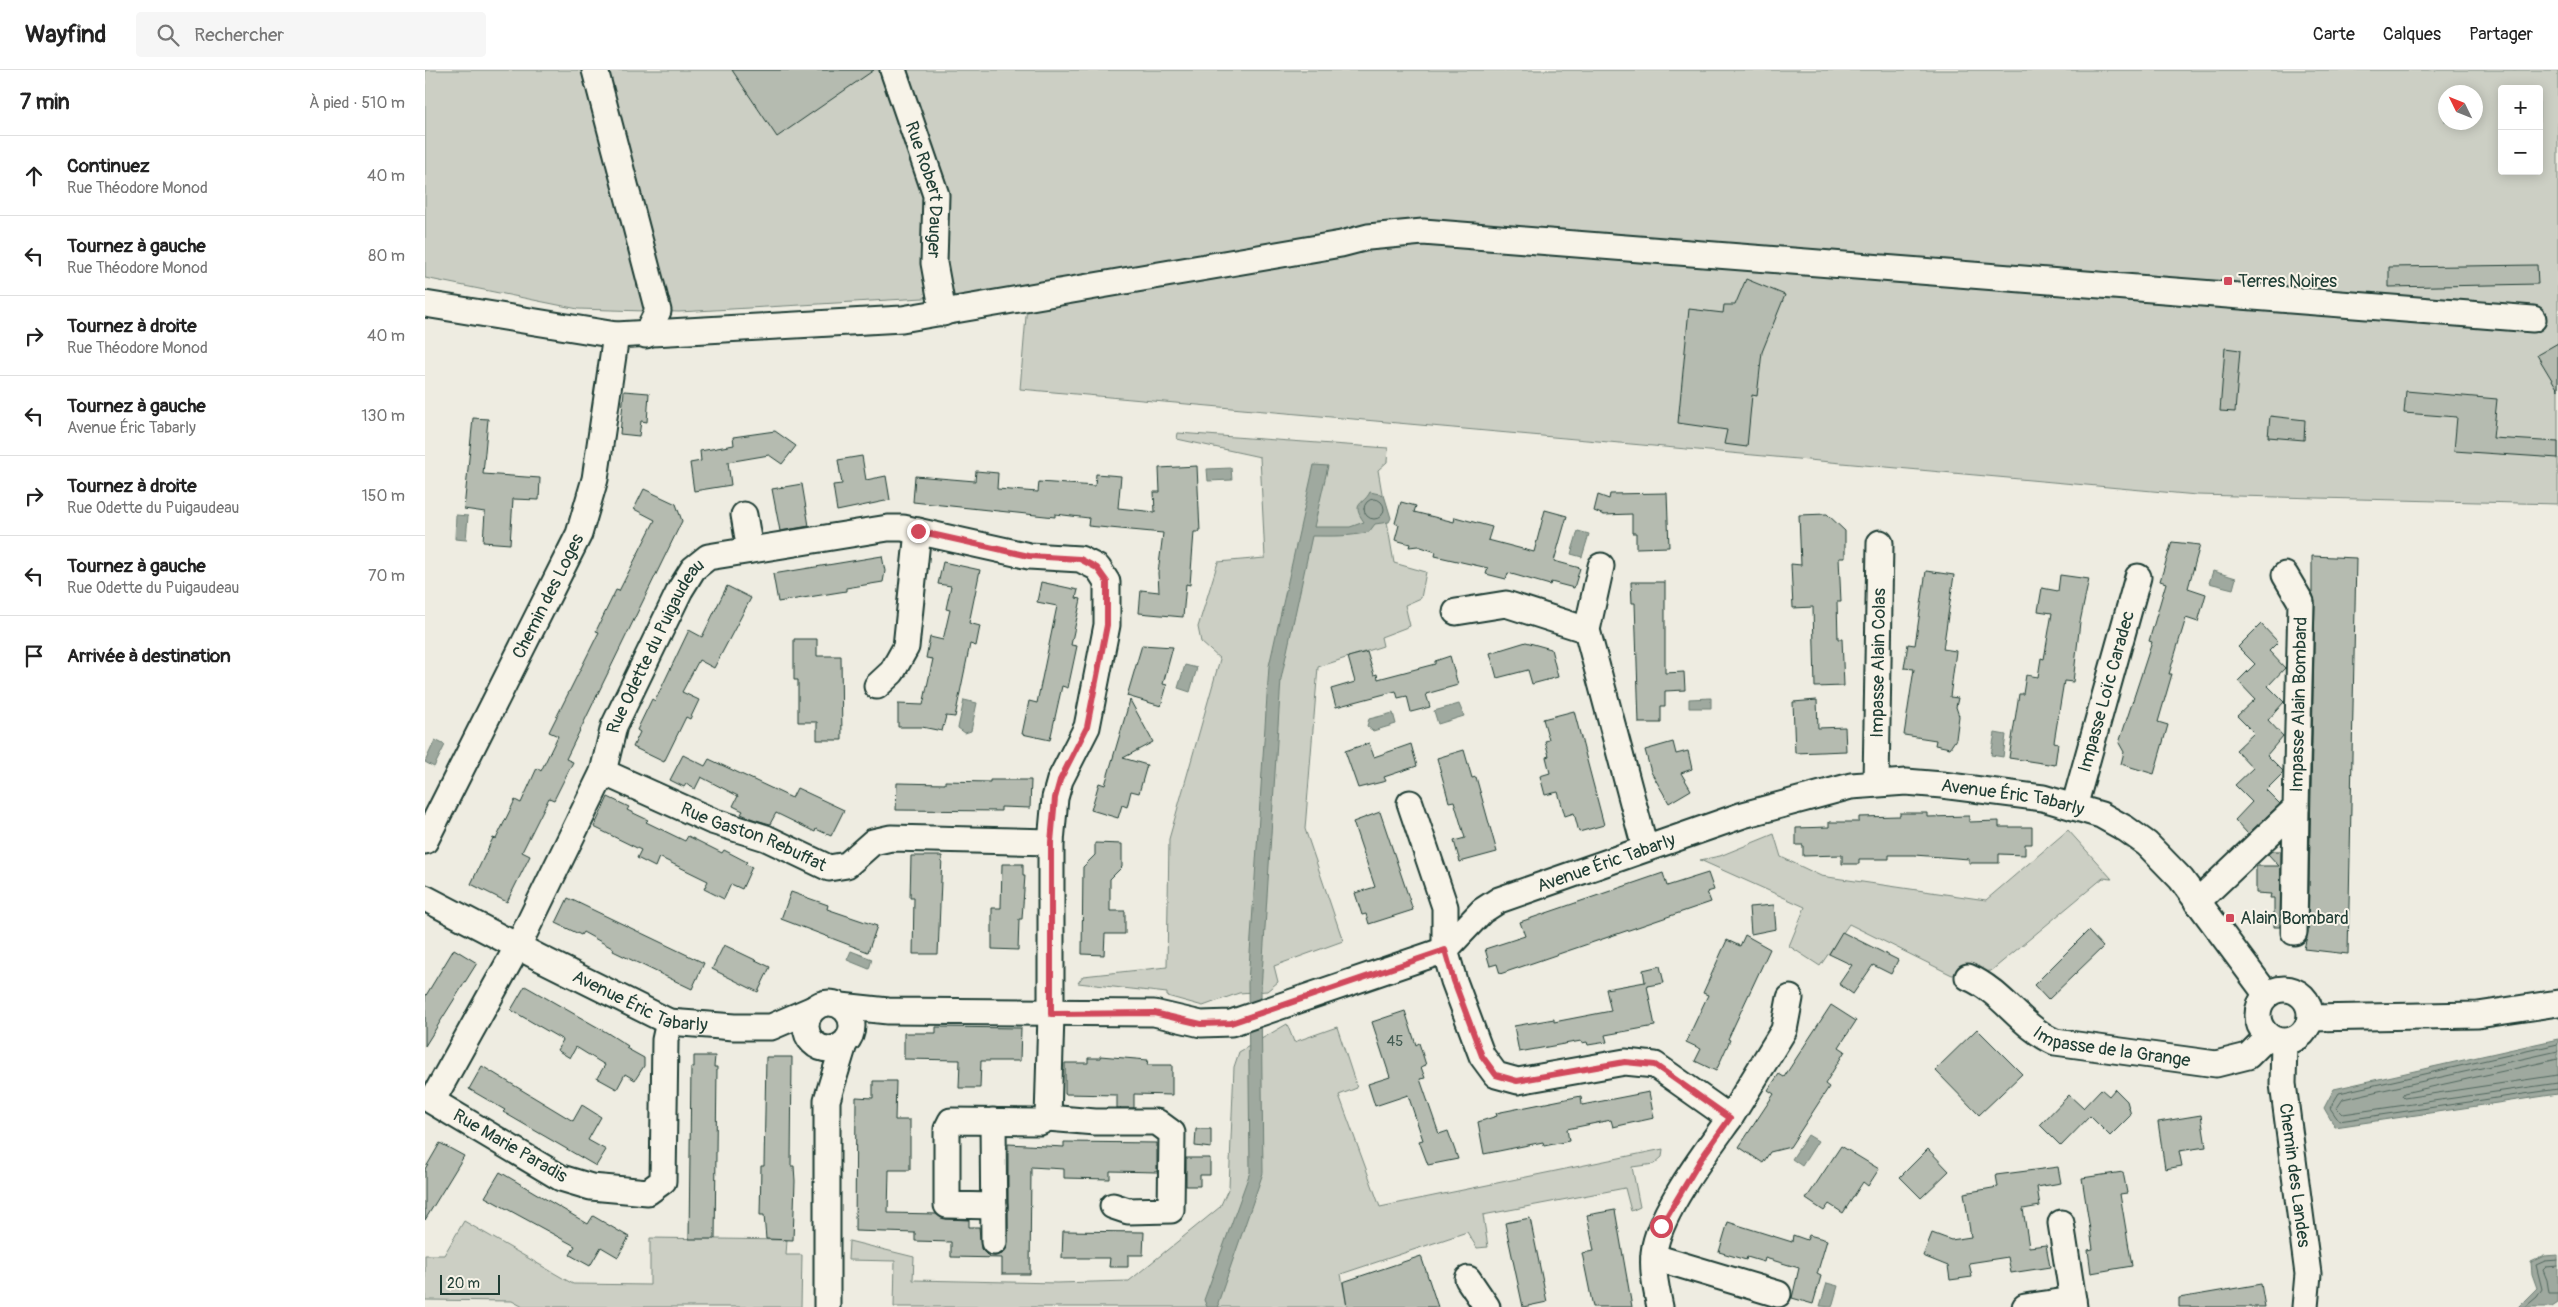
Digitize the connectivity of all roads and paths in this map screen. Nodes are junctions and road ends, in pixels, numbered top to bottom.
1 (595, 70) edge
2 (893, 70) edge
3 (425, 304) edge
4 (943, 313) junction
5 (2533, 319) dead end
6 (647, 334) junction
7 (616, 335) junction
8 (744, 515) dead end
9 (918, 531) junction
10 (1880, 543) dead end
11 (750, 550) junction
12 (1601, 566) dead end
13 (2285, 575) dead end
14 (2138, 577) dead end
15 (1456, 612) dead end
16 (1587, 630) junction
17 (877, 686) dead end
18 (603, 772) junction
19 (1876, 784) junction
20 (1410, 803) dead end
21 (2075, 807) junction
22 (2296, 808) junction
23 (425, 841) edge
24 (1051, 842) junction
25 (1645, 848) junction
26 (425, 898) edge
27 (2197, 902) junction
28 (2294, 932) dead end
29 (518, 946) junction
30 (1445, 950) junction
31 (1968, 977) dead end
32 (2267, 995) junction
33 (1790, 998) dead end
34 (2558, 1003) edge
35 (841, 1006) junction
36 (813, 1009) junction
37 (888, 1011) junction
38 (1051, 1014) junction
39 (2311, 1018) junction
40 (669, 1022) junction
41 (771, 1027) junction
42 (2276, 1039) junction
43 (847, 1040) junction
44 (814, 1045) junction
45 (828, 1094) junction
46 (429, 1107) edge
47 (1048, 1118) junction
48 (1730, 1118) junction
49 (993, 1121) junction
50 (994, 1206) junction
51 (1113, 1206) dead end
52 (2061, 1223) dead end
53 (994, 1242) dead end
54 (1654, 1257) junction
55 (1468, 1279) dead end
56 (1778, 1294) dead end
57 (2074, 1304) edge
58 (827, 1307) edge
59 (1487, 1307) edge
60 (1660, 1307) edge
61 (2025, 1307) edge
62 (2305, 1307) edge

1 - 6 street
2 - 4 street, Rue Robert Dauger
3 - 7 street
4 - 5 street
4 - 6 street
6 - 7 street
7 - 23 street, Chemin des Loges
8 - 11 street
9 - 11 street, Rue Odette du Puigaudeau
9 - 17 street
9 - 24 street, Rue Odette du Puigaudeau
10 - 19 street, Impasse Alain Colas
11 - 18 street, Rue Odette du Puigaudeau
12 - 16 street
13 - 22 street, Impasse Alain Bombard
14 - 21 street, Impasse Loïc Caradec
15 - 16 street
16 - 25 street
18 - 24 street, Rue Gaston Rebuffat
18 - 29 street, Rue Odette du Puigaudeau
19 - 21 street, Avenue Éric Tabarly
19 - 25 street, Avenue Éric Tabarly
20 - 30 street
21 - 27 street, Avenue Éric Tabarly
22 - 27 street, Impasse Alain Bombard
22 - 28 street, Impasse Alain Bombard
24 - 38 street, Rue Odette du Puigaudeau
25 - 30 street, Avenue Éric Tabarly
26 - 29 street, Avenue Éric Tabarly
27 - 32 street, Avenue Éric Tabarly
29 - 40 street, Avenue Éric Tabarly
29 - 46 street, Rue Marie Paradis
30 - 38 street, Avenue Éric Tabarly
30 - 48 street
31 - 42 street, Impasse de la Grange
32 - 39 street
32 - 42 street
33 - 48 street
34 - 39 street
35 - 36 street, Avenue Éric Tabarly
35 - 37 street, Avenue Éric Tabarly
35 - 43 street
36 - 41 street, Avenue Éric Tabarly
36 - 44 street
37 - 38 street, Avenue Éric Tabarly
37 - 43 street, Avenue Éric Tabarly
38 - 47 street, Rue Odette du Puigaudeau
39 - 42 street
40 - 41 street, Avenue Éric Tabarly
40 - 46 street, Rue Marie Paradis
41 - 44 street, Avenue Éric Tabarly
42 - 62 street, Chemin des Landes
43 - 44 street, Avenue Éric Tabarly
43 - 45 street
44 - 45 street
45 - 58 street
47 - 49 street
47 - 51 street
48 - 54 street
49 - 50 street
49 - 50 street
50 - 53 street
52 - 57 street
54 - 56 street
54 - 60 street
55 - 59 street
57 - 61 street

